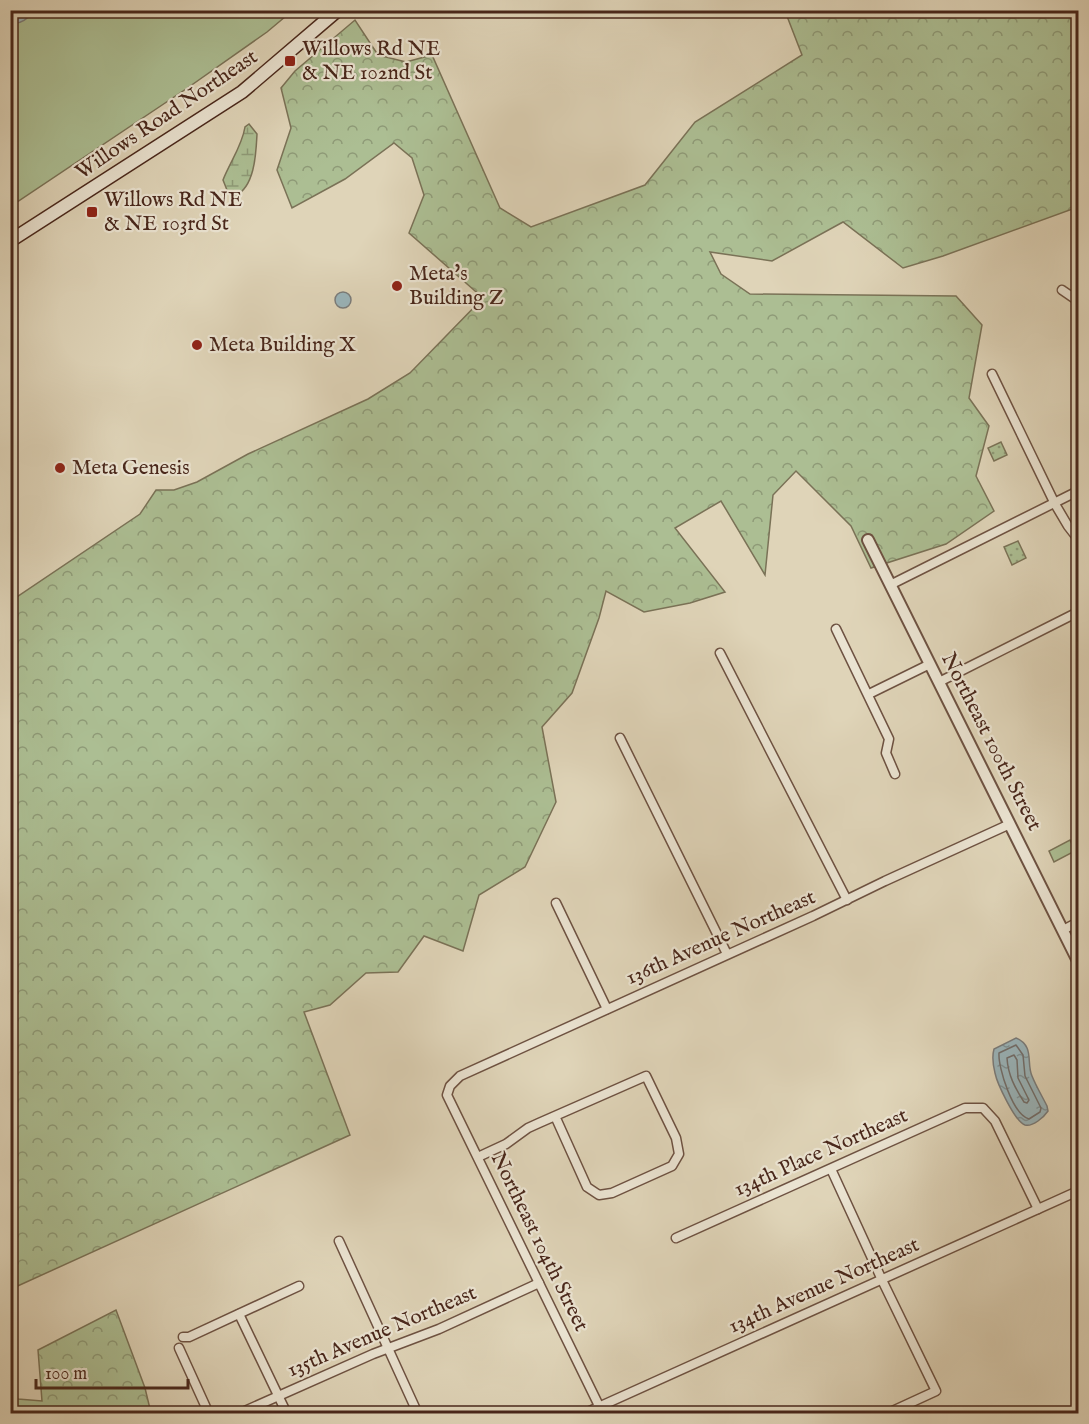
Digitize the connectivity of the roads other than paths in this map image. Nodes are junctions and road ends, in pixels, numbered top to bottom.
1 (338, 10) edge
2 (10, 242) edge
3 (1062, 290) dead end
4 (1078, 301) edge
5 (992, 374) dead end
6 (1078, 491) edge
7 (1054, 504) junction
8 (1078, 539) edge
9 (868, 540) dead end
10 (890, 585) junction
11 (1078, 612) edge
12 (836, 629) dead end
13 (720, 653) dead end
14 (930, 664) junction
15 (939, 682) junction
16 (868, 694) junction
17 (620, 738) dead end
18 (895, 774) dead end
19 (1010, 824) junction
20 (847, 900) junction
21 (556, 903) dead end
22 (1078, 922) edge
23 (1063, 930) junction
24 (727, 954) junction
25 (1078, 961) edge
26 (607, 1009) junction
27 (450, 1086) joint
28 (555, 1116) junction
29 (478, 1157) junction
30 (831, 1169) junction
31 (1078, 1191) edge
32 (1038, 1209) junction
33 (676, 1238) dead end
34 (339, 1241) dead end
35 (882, 1280) junction
36 (539, 1283) junction
37 (299, 1286) dead end
38 (239, 1314) junction
39 (183, 1337) dead end
40 (179, 1348) dead end
41 (388, 1348) junction
42 (278, 1395) junction
43 (601, 1410) edge
44 (208, 1413) edge
45 (238, 1413) edge
46 (287, 1413) edge
47 (418, 1413) edge
48 (583, 1413) edge
49 (886, 1413) edge

1 - 2 main road, Willows Road Northeast
3 - 4 street
5 - 7 street
6 - 7 street
7 - 8 street
7 - 10 street
9 - 10 street, Northeast 100th Street
10 - 14 street, Northeast 100th Street
11 - 15 street
12 - 16 street
13 - 20 street
14 - 15 street, Northeast 100th Street
14 - 16 street
15 - 19 street, Northeast 100th Street
16 - 18 street
17 - 24 street
19 - 20 street, 136th Avenue Northeast
19 - 23 street, Northeast 100th Street
20 - 24 street, 136th Avenue Northeast
21 - 26 street
22 - 23 street
23 - 25 street, Northeast 100th Street
24 - 26 street, 136th Avenue Northeast
26 - 27 street, 136th Avenue Northeast
27 - 29 street, Northeast 104th Street
28 - 28 street
28 - 29 street
29 - 36 street, Northeast 104th Street
30 - 32 street, 134th Place Northeast
30 - 33 street, 134th Place Northeast
30 - 35 street
31 - 32 street, 134th Avenue Northeast
32 - 35 street, 134th Avenue Northeast
34 - 41 street
35 - 43 street, 134th Avenue Northeast
35 - 49 street
36 - 41 street, 135th Avenue Northeast
36 - 43 street, Northeast 104th Street
37 - 38 street
38 - 39 street
38 - 42 street
40 - 44 street
41 - 42 street, 135th Avenue Northeast
41 - 47 street
42 - 45 street, 135th Avenue Northeast
42 - 46 street
43 - 48 street, 134th Avenue Northeast

